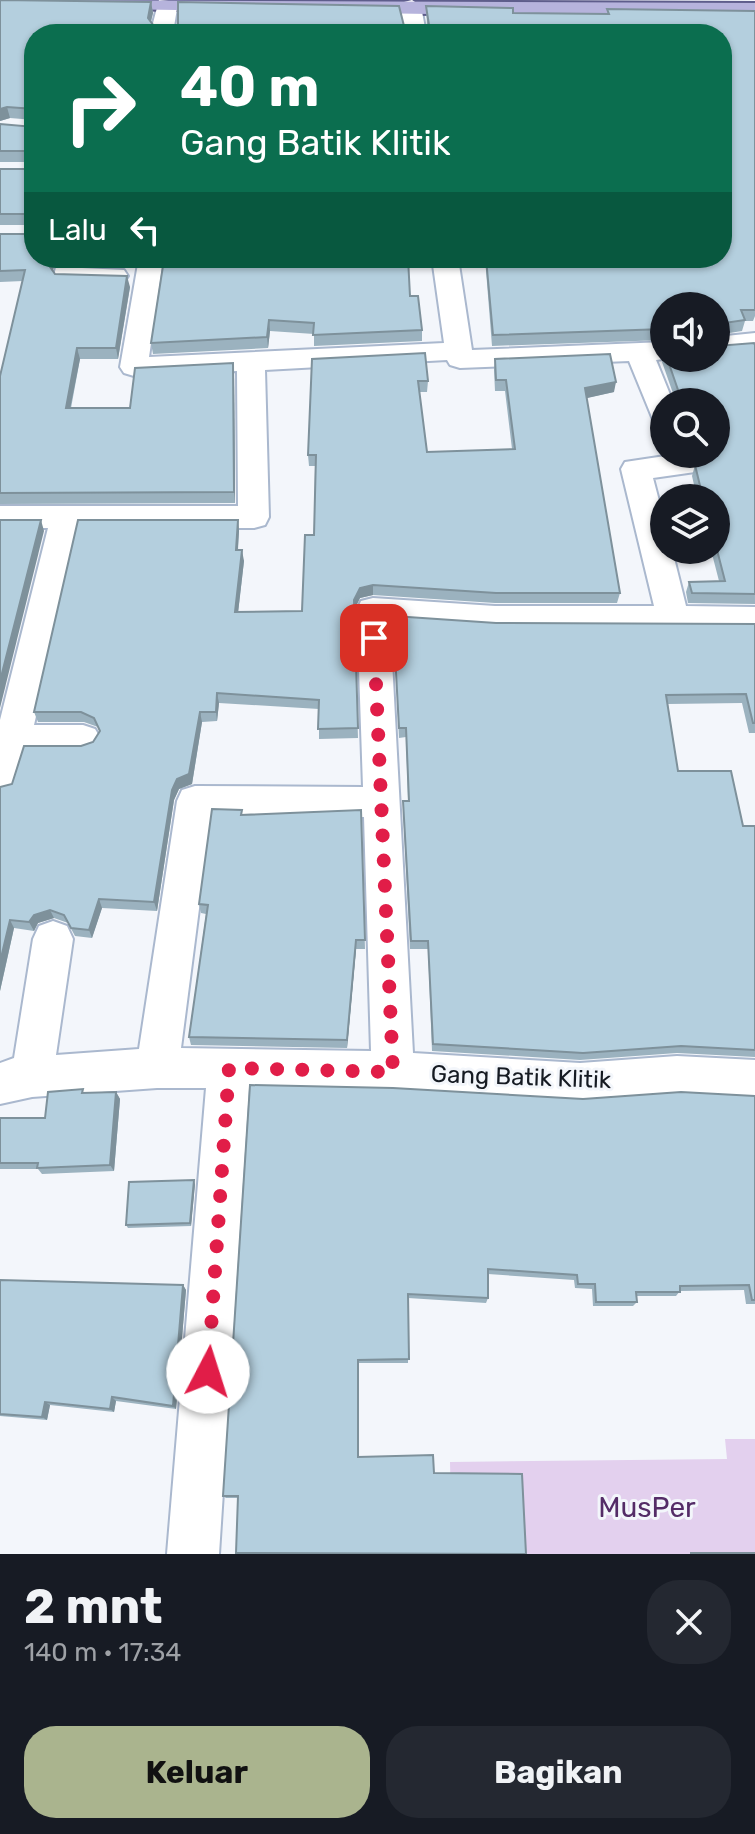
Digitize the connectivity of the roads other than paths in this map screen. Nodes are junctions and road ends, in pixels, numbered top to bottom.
1 (50, 0) edge
2 (227, 1) edge
3 (168, 2) junction
4 (353, 2) edge
5 (470, 3) edge
6 (411, 6) junction
7 (755, 11) edge
8 (164, 24) edge
9 (414, 24) edge
10 (69, 268) edge
11 (149, 268) edge
12 (149, 268) edge
13 (447, 268) edge
14 (755, 342) edge
15 (730, 345) edge
16 (459, 351) junction
17 (650, 353) edge
18 (251, 362) junction
19 (650, 468) edge
20 (66, 516) junction
21 (0, 517) edge
22 (673, 619) junction
23 (755, 619) edge
24 (9, 736) edge
25 (83, 739) dead end
26 (0, 781) edge
27 (379, 802) junction
28 (53, 939) dead end
29 (157, 1068) junction
30 (229, 1068) junction
31 (393, 1072) junction
32 (16, 1080) edge
33 (755, 1080) edge
34 (193, 1554) edge

1 - 3 main road
2 - 3 main road
2 - 4 main road
3 - 8 street
4 - 6 main road
5 - 6 main road
5 - 7 main road
6 - 9 street
10 - 11 street
12 - 18 street
13 - 16 street
14 - 15 street
16 - 17 street
16 - 18 street
18 - 20 street
19 - 22 street
20 - 21 street
20 - 24 street
22 - 23 street
22 - 27 street
24 - 25 street
24 - 26 street
27 - 29 street
27 - 31 street
28 - 32 street
29 - 30 street, Gang Batik Klitik
29 - 32 street, Gang Batik Klitik
30 - 31 street, Gang Batik Klitik
30 - 34 street
31 - 33 street, Gang Batik Klitik

